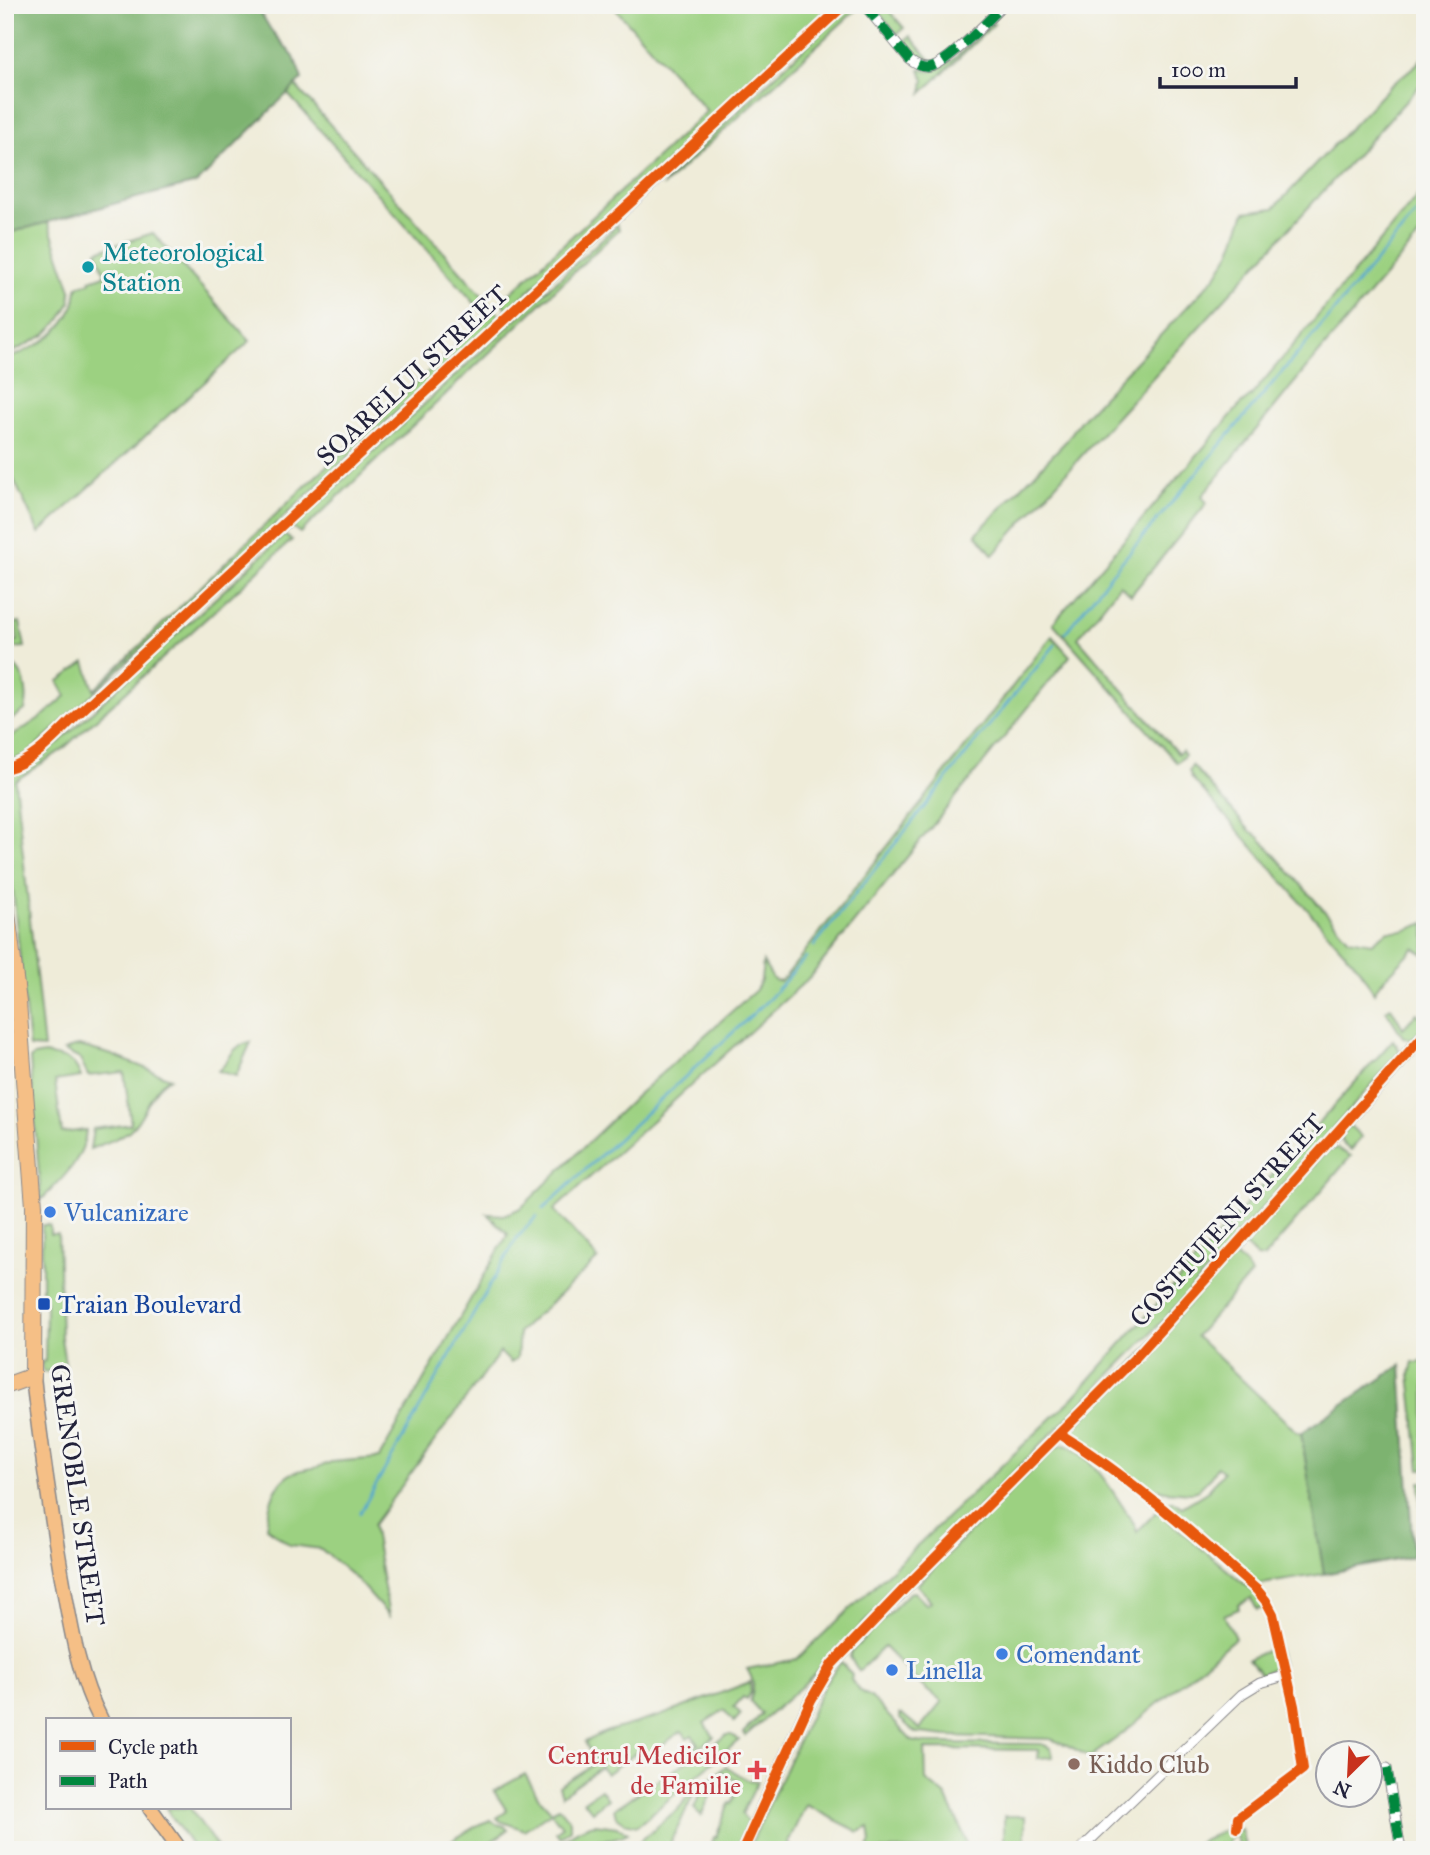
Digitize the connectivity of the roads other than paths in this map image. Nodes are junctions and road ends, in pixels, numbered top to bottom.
1 (844, 5) edge
2 (864, 5) edge
3 (1003, 5) edge
4 (5, 769) edge
5 (5, 896) edge
6 (1425, 1034) edge
7 (33, 1376) junction
8 (5, 1386) edge
9 (1060, 1434) junction
10 (1288, 1675) junction
11 (100, 1718) edge
12 (1387, 1768) dead end
13 (151, 1810) edge
14 (1237, 1828) dead end
15 (180, 1850) edge
16 (743, 1850) edge
17 (1080, 1850) edge
18 (1401, 1850) edge

1 - 4 street, SOARELUI STREET
2 - 3 street
5 - 7 highway, GRENOBLE STREET
6 - 9 street, COSTIUJENI STREET
7 - 8 highway
7 - 11 main road, GRENOBLE STREET
9 - 10 street
9 - 16 street, COSTIUJENI STREET
10 - 14 street
10 - 17 street
12 - 18 street
13 - 15 main road

